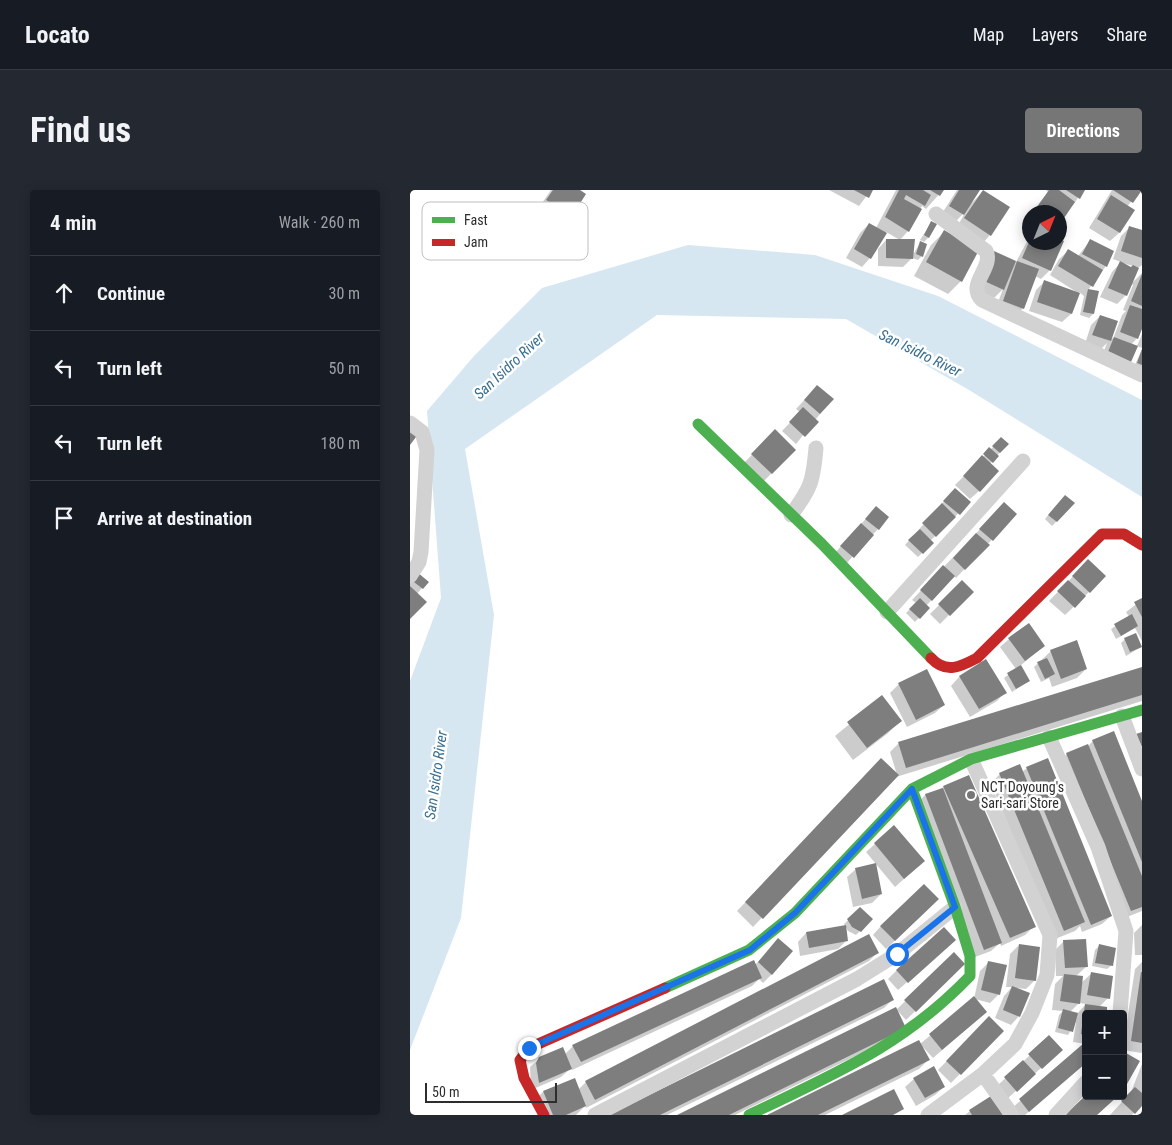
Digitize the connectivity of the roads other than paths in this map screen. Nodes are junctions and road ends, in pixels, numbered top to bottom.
1 (936, 214) dead end
2 (1142, 375) edge
3 (410, 422) edge
4 (698, 424) dead end
5 (816, 448) dead end
6 (1023, 461) dead end
7 (791, 515) junction
8 (1142, 545) edge
9 (410, 576) edge
10 (887, 612) junction
11 (1142, 710) edge
12 (1122, 716) junction
13 (1049, 737) junction
14 (971, 759) junction
15 (1142, 770) edge
16 (912, 789) junction
17 (955, 907) junction
18 (1120, 1010) edge
19 (983, 1074) junction
20 (1082, 1086) edge
21 (544, 1115) edge
22 (595, 1115) edge
23 (749, 1115) edge
24 (928, 1115) edge
25 (1012, 1115) edge
26 (1056, 1115) edge

1 - 2 street
3 - 9 street
4 - 7 street
5 - 7 street
6 - 10 street
7 - 10 street
8 - 10 street
11 - 12 street
12 - 13 street
12 - 15 street
13 - 14 street
13 - 18 street
14 - 16 street
14 - 19 street
16 - 17 street
16 - 21 street
17 - 22 street
17 - 23 street
19 - 24 street
19 - 25 street
20 - 26 street

